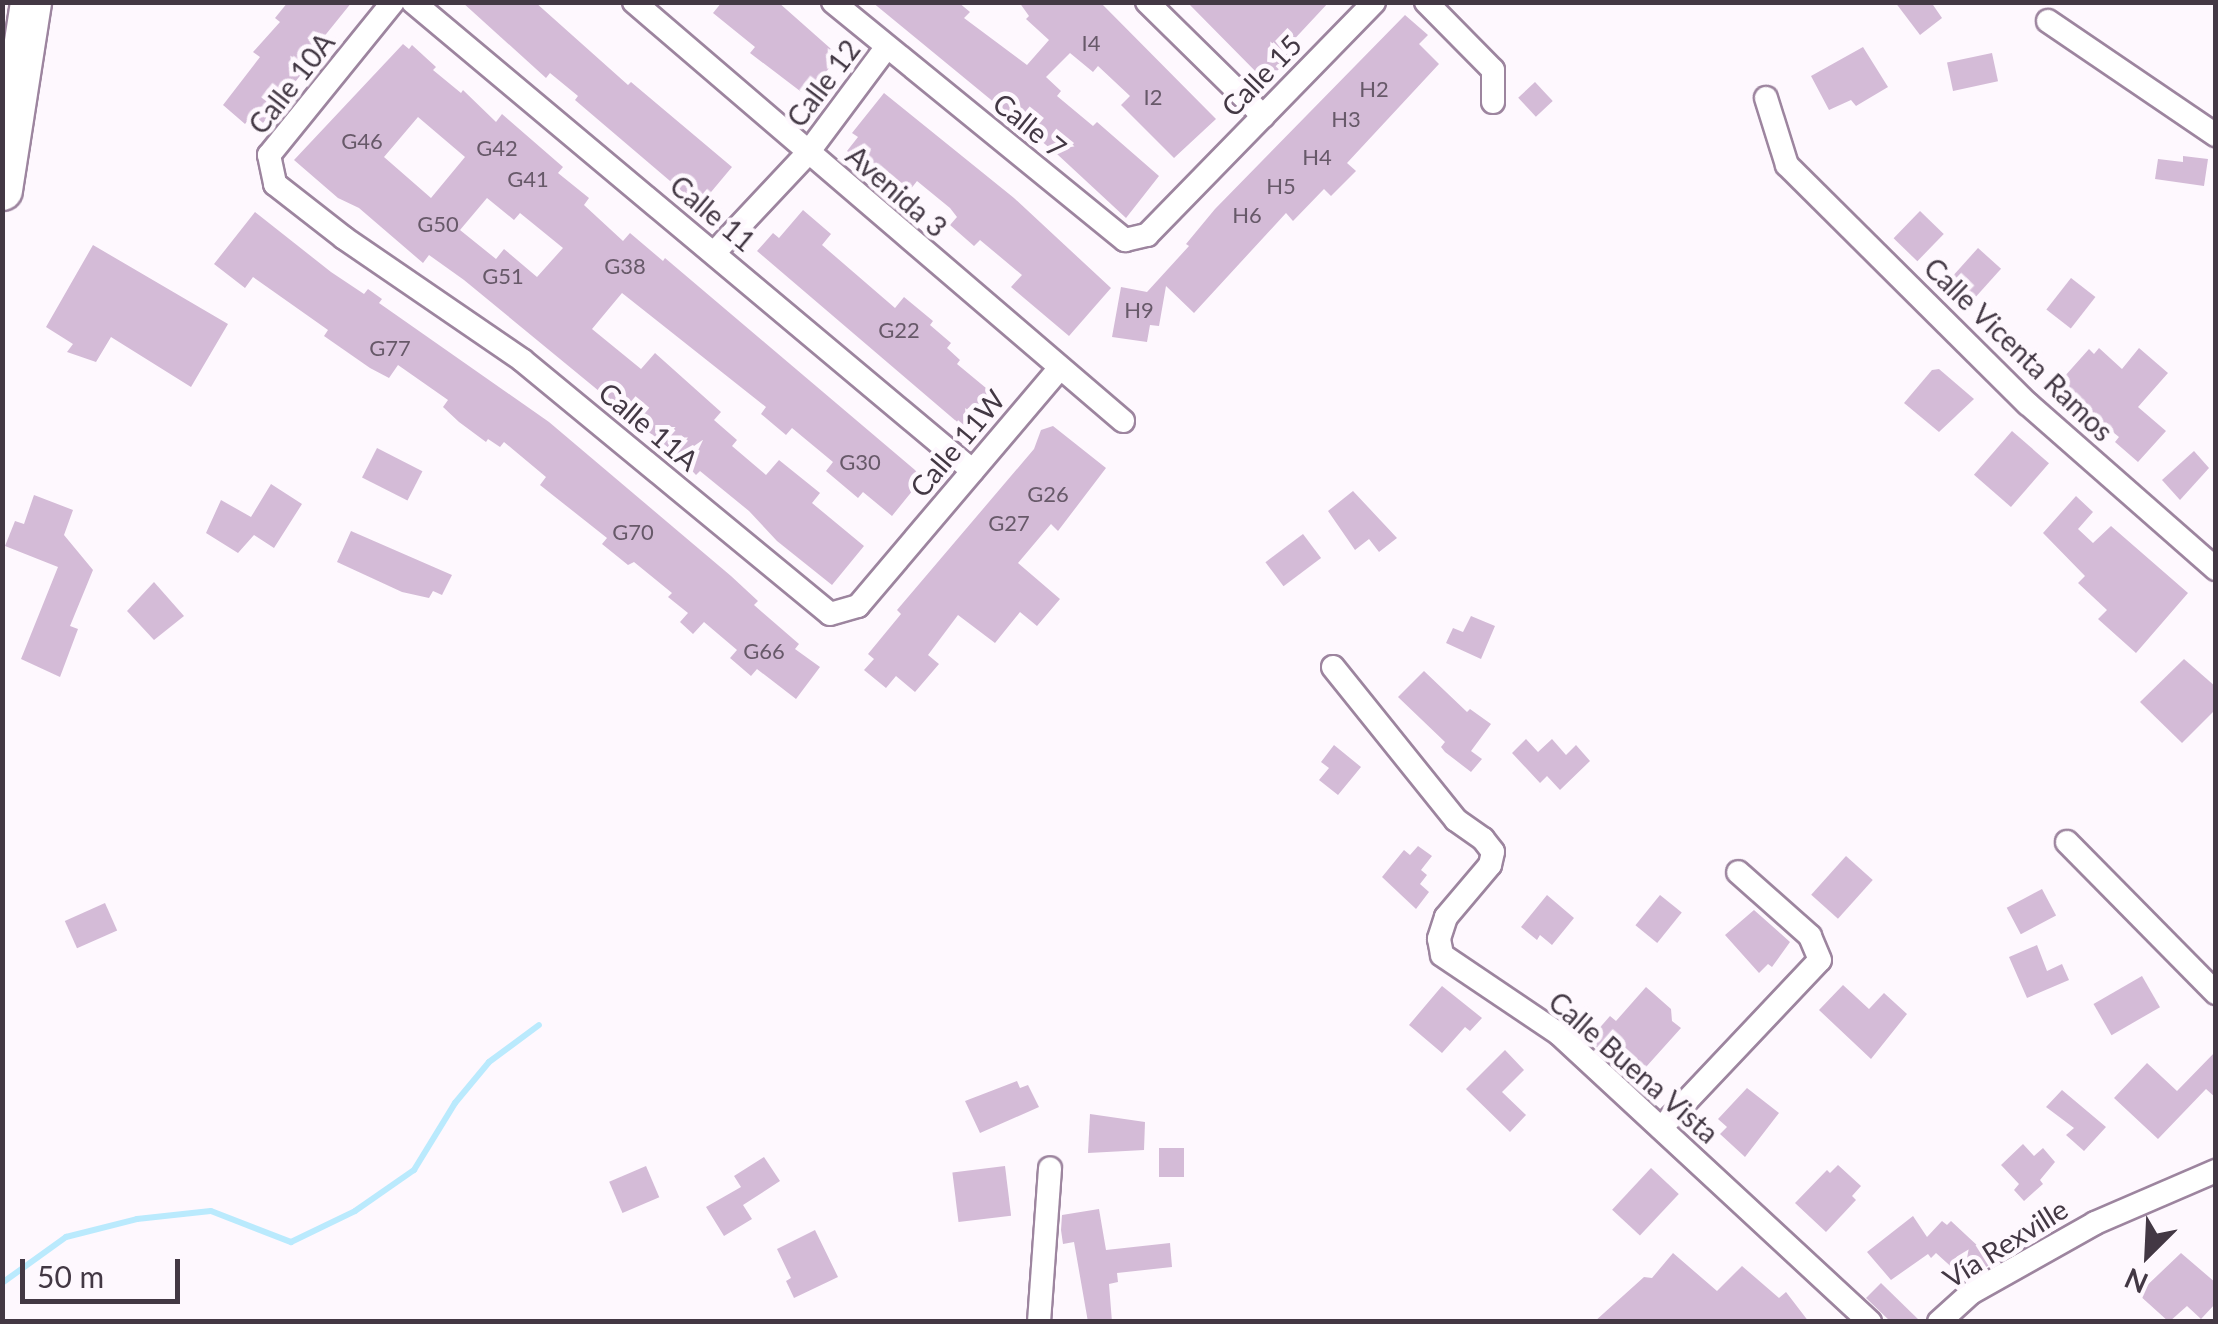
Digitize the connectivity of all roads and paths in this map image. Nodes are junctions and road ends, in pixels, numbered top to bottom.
1 (31, 2) edge
2 (393, 2) edge
3 (413, 2) edge
4 (634, 2) edge
5 (833, 2) edge
6 (1147, 2) edge
7 (1374, 2) edge
8 (1426, 2) edge
9 (2048, 21) dead end
10 (886, 48) junction
11 (1766, 98) dead end
12 (1493, 102) dead end
13 (1263, 116) junction
14 (2216, 135) edge
15 (807, 154) junction
16 (2, 190) edge
17 (1191, 190) joint
18 (344, 238) joint
19 (714, 253) junction
20 (1059, 369) junction
21 (1124, 421) dead end
22 (973, 471) junction
23 (902, 555) joint
24 (2216, 569) edge
25 (1333, 668) dead end
26 (2067, 842) dead end
27 (1738, 872) dead end
28 (2216, 993) edge
29 (1661, 1128) junction
30 (1050, 1168) dead end
31 (2216, 1171) edge
32 (1039, 1322) edge
33 (1870, 1322) edge
34 (1939, 1322) edge

1 - 16 highway
2 - 18 street, Calle 10A
3 - 19 street, Calle 11
4 - 15 street, Avenida 3
5 - 10 street, Calle 7
6 - 13 street
7 - 13 street, Calle 15
8 - 12 street
9 - 14 street
10 - 15 street, Calle 12
10 - 17 street, Calle 7
11 - 24 street, Calle Vicenta Ramos
13 - 17 street, Calle 15
15 - 19 street, Calle 12
15 - 20 street, Avenida 3
18 - 23 street, Calle 11A
19 - 22 street, Calle 11
20 - 21 street, Avenida 3
20 - 22 street, Calle 11W
22 - 23 street, Calle 11W
25 - 29 street, Calle Buena Vista
26 - 28 street
27 - 29 street
29 - 33 street, Calle Buena Vista
30 - 32 street
31 - 34 street, Vía Rexville

